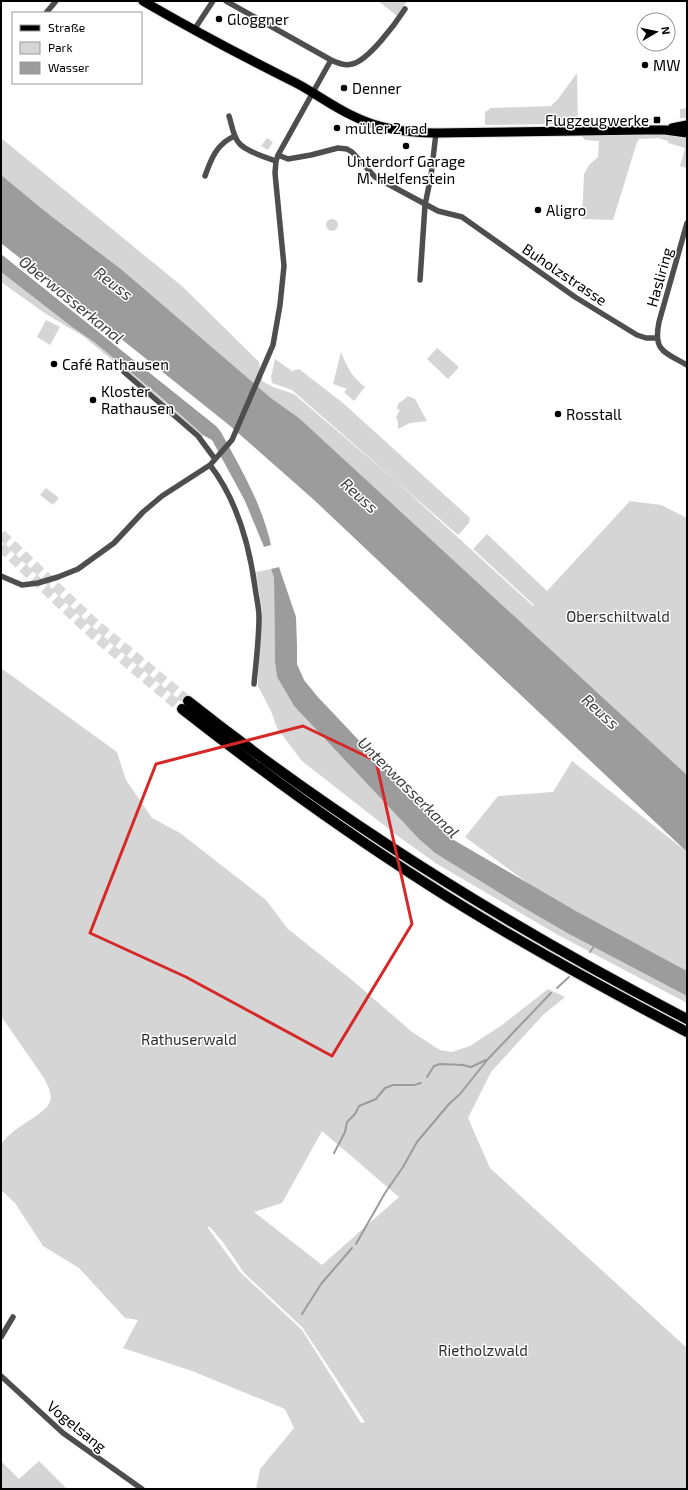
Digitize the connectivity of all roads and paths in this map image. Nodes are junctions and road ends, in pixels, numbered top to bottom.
1 (56, 1) edge
2 (143, 1) edge
3 (213, 1) edge
4 (226, 1) edge
5 (405, 9) dead end
6 (47, 12) edge
7 (194, 30) junction
8 (331, 60) junction
9 (313, 92) junction
10 (229, 116) dead end
11 (687, 126) edge
12 (665, 130) junction
13 (436, 133) junction
14 (687, 133) edge
15 (235, 136) junction
16 (278, 155) junction
17 (276, 161) junction
18 (205, 176) dead end
19 (425, 205) junction
20 (687, 223) edge
21 (420, 280) dead end
22 (656, 338) junction
23 (687, 365) edge
24 (124, 372) dead end
25 (215, 459) junction
26 (210, 465) junction
27 (1, 576) edge
28 (254, 684) dead end
29 (687, 1019) edge
30 (687, 1032) edge
31 (12, 1317) dead end
32 (1, 1337) edge
33 (1, 1376) edge
34 (142, 1489) edge

1 - 6 street
2 - 7 main road
3 - 7 street
4 - 8 street
5 - 8 street
7 - 9 main road
8 - 9 street
9 - 13 main road
9 - 16 street
10 - 15 street
11 - 12 main road
12 - 13 main road
12 - 14 main road
13 - 19 street
15 - 17 street
15 - 18 street
16 - 17 street
16 - 19 street, Buholzstrasse
17 - 25 street
19 - 21 street
19 - 22 street, Buholzstrasse
20 - 22 street, Hasliring
22 - 23 street
24 - 25 street
25 - 26 street
26 - 27 street
26 - 28 street
29 - 30 highway
31 - 32 street
33 - 34 street, Vogelsang

